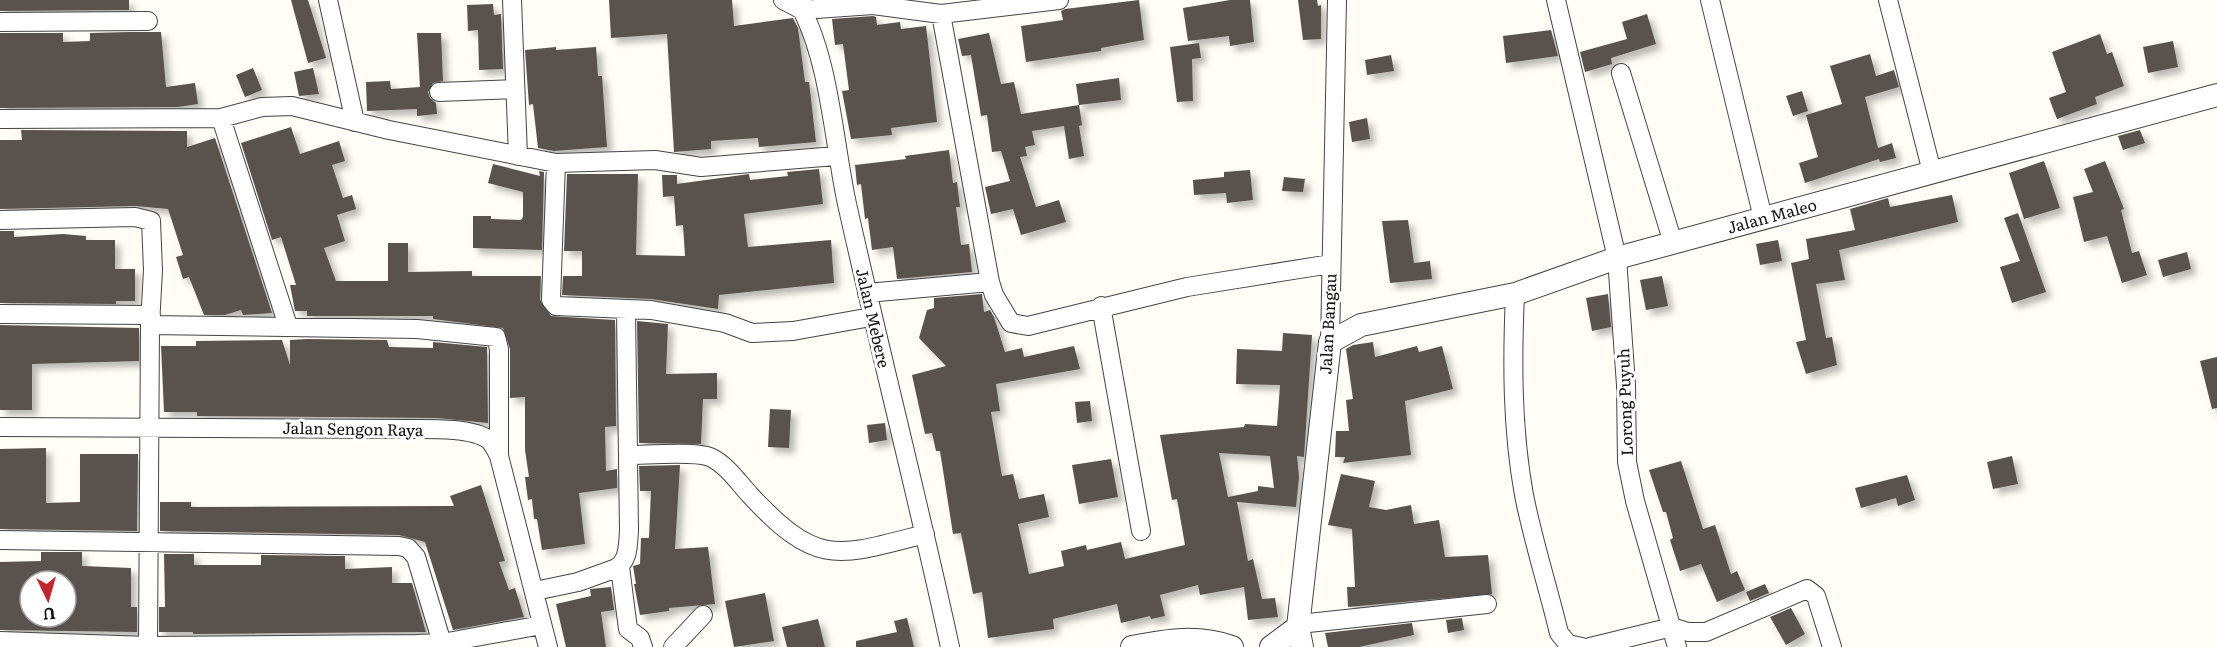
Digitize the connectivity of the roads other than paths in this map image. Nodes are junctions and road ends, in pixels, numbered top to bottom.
1 (328, 0) edge
2 (512, 0) edge
3 (783, 0) edge
4 (1059, 0) edge
5 (1337, 0) edge
6 (1556, 0) edge
7 (1710, 0) edge
8 (1888, 0) edge
9 (802, 5) edge
10 (941, 14) junction
11 (148, 21) dead end
12 (0, 22) edge
13 (1621, 73) dead end
14 (514, 89) junction
15 (439, 92) dead end
16 (2217, 95) edge
17 (0, 118) edge
18 (221, 118) junction
19 (355, 122) junction
20 (518, 156) junction
21 (836, 156) junction
22 (556, 162) junction
23 (1932, 172) junction
24 (1762, 218) junction
25 (0, 220) edge
26 (1673, 243) junction
27 (1617, 258) junction
28 (1331, 264) junction
29 (990, 282) junction
30 (867, 293) junction
31 (1515, 294) junction
32 (1101, 306) junction
33 (626, 310) junction
34 (0, 314) edge
35 (871, 317) junction
36 (150, 320) junction
37 (288, 326) junction
38 (1330, 342) junction
39 (0, 427) edge
40 (150, 427) junction
41 (628, 455) junction
42 (499, 456) junction
43 (1141, 531) dead end
44 (926, 534) junction
45 (0, 540) edge
46 (148, 542) junction
47 (620, 567) junction
48 (535, 591) junction
49 (1487, 604) dead end
50 (703, 615) dead end
51 (542, 625) junction
52 (1672, 627) junction
53 (1300, 633) edge
54 (0, 641) edge
55 (442, 643) junction
56 (148, 647) edge
57 (548, 647) edge
58 (643, 647) edge
59 (673, 647) edge
60 (950, 647) edge
61 (1132, 647) edge
62 (1232, 647) edge
63 (1270, 647) edge
64 (1582, 647) edge
65 (1590, 647) edge
66 (1677, 647) edge
67 (1832, 647) edge

1 - 19 street
2 - 14 street
3 - 9 street
4 - 10 street
5 - 28 street, Jalan Bangau
6 - 27 street, Lorong Puyuh
7 - 24 street
8 - 23 street
9 - 10 street
9 - 21 street, Jalan Mebere
10 - 29 street
11 - 12 street
13 - 26 street
14 - 15 street
14 - 20 street
16 - 23 street, Jalan Maleo
17 - 18 street
18 - 19 street
18 - 37 street
19 - 20 street
20 - 22 street
21 - 22 street
21 - 30 street, Jalan Mebere
22 - 33 street
23 - 24 street, Jalan Maleo
24 - 26 street, Jalan Maleo
25 - 36 street
26 - 27 street, Jalan Maleo
27 - 31 street, Jalan Maleo
27 - 52 street, Lorong Puyuh
28 - 32 street
28 - 38 street, Jalan Bangau
29 - 30 street
29 - 32 street
30 - 35 street, Jalan Mebere
31 - 38 street, Jalan Maleo
31 - 64 street
32 - 43 street
33 - 35 street
33 - 41 street
34 - 36 street
35 - 44 street, Jalan Mebere
36 - 37 street
36 - 40 street
37 - 42 street
38 - 53 street, Jalan Bangau
39 - 40 street, Jalan Sengon Raya
40 - 42 street, Jalan Sengon Raya
40 - 46 street
41 - 44 street
41 - 47 street
42 - 48 street
44 - 60 street, Jalan Mebere
45 - 46 street
46 - 55 street
46 - 56 street
47 - 48 street
47 - 58 street
48 - 51 street
49 - 53 street
50 - 59 street
51 - 55 street
51 - 57 street
52 - 65 street
52 - 66 street, Lorong Puyuh
52 - 67 street
53 - 63 street
54 - 56 street
55 - 56 street
61 - 62 street

